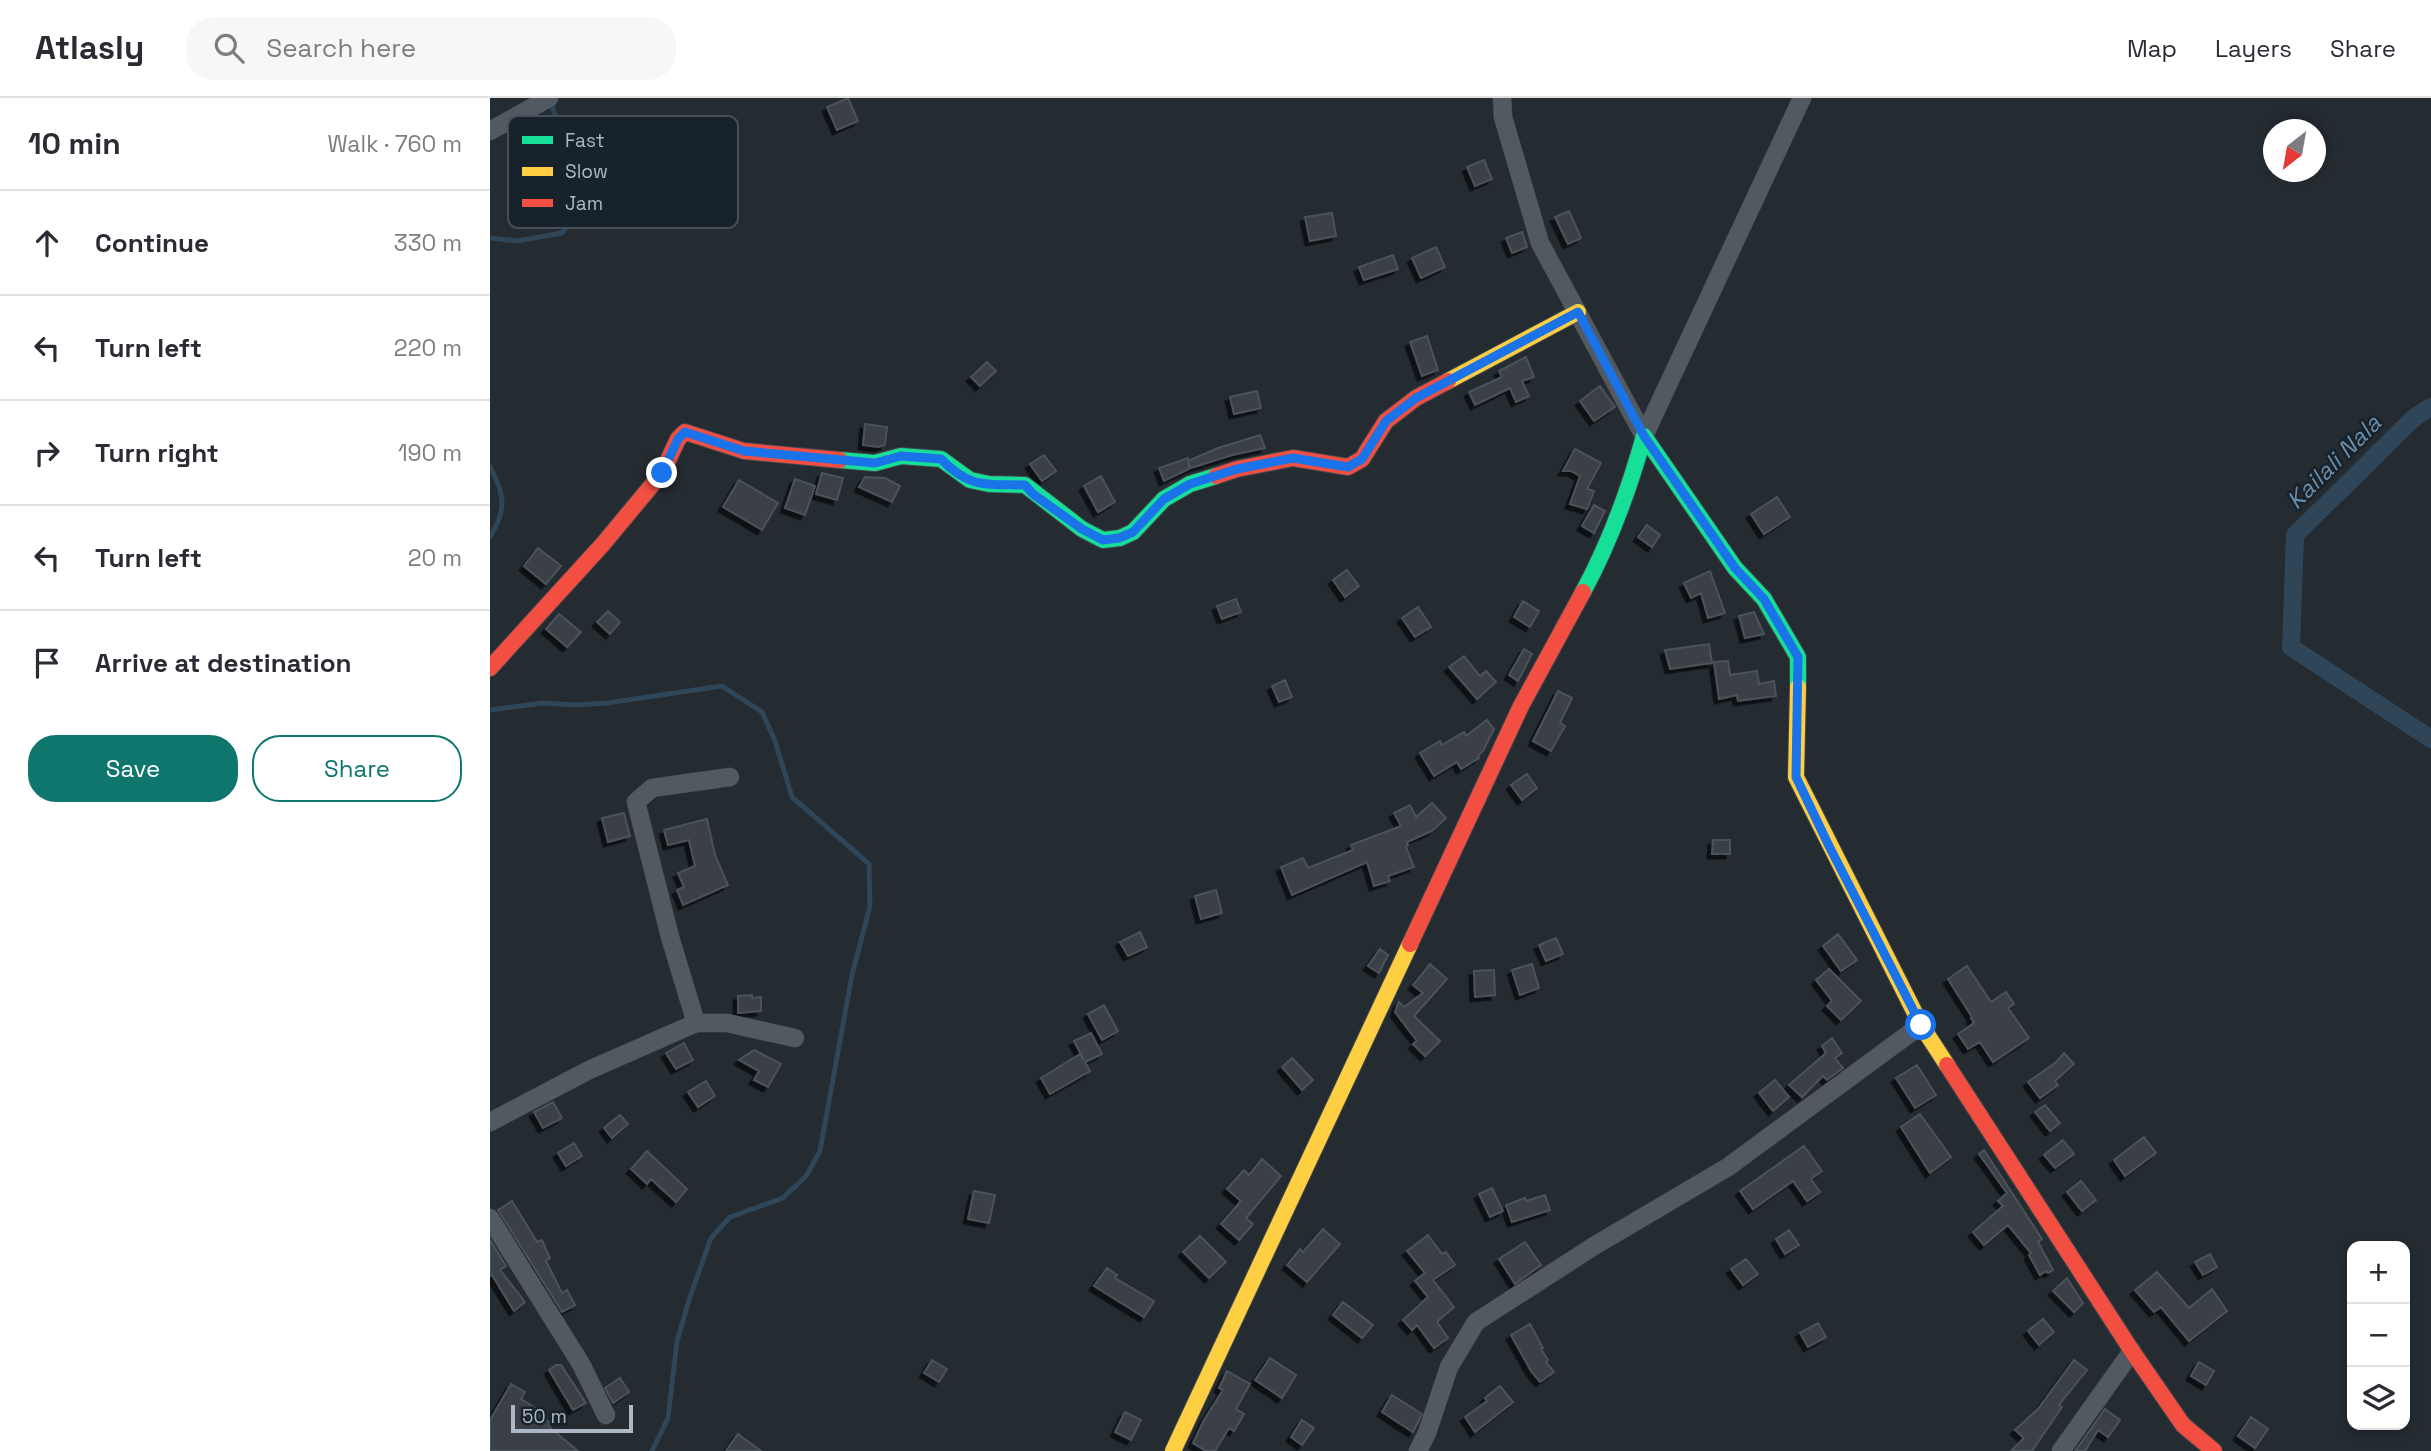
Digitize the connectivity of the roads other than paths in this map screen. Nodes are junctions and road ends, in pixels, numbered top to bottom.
1 (549, 98) edge
2 (1502, 98) edge
3 (1802, 98) edge
4 (517, 116) edge
5 (508, 121) edge
6 (490, 131) edge
7 (1578, 312) junction
8 (1644, 436) junction
9 (490, 668) edge
10 (730, 777) dead end
11 (696, 1023) junction
12 (1921, 1025) junction
13 (795, 1038) dead end
14 (490, 1122) edge
15 (490, 1219) edge
16 (2132, 1351) junction
17 (606, 1415) dead end
18 (1172, 1451) edge
19 (1418, 1451) edge
20 (2061, 1451) edge
21 (2214, 1451) edge

1 - 4 street
2 - 7 street
3 - 8 street
5 - 6 street
7 - 8 street
7 - 9 street
8 - 12 street
8 - 18 street
10 - 11 street
11 - 13 street
11 - 14 street
12 - 16 street
12 - 19 street
15 - 17 street
16 - 20 street
16 - 21 street

